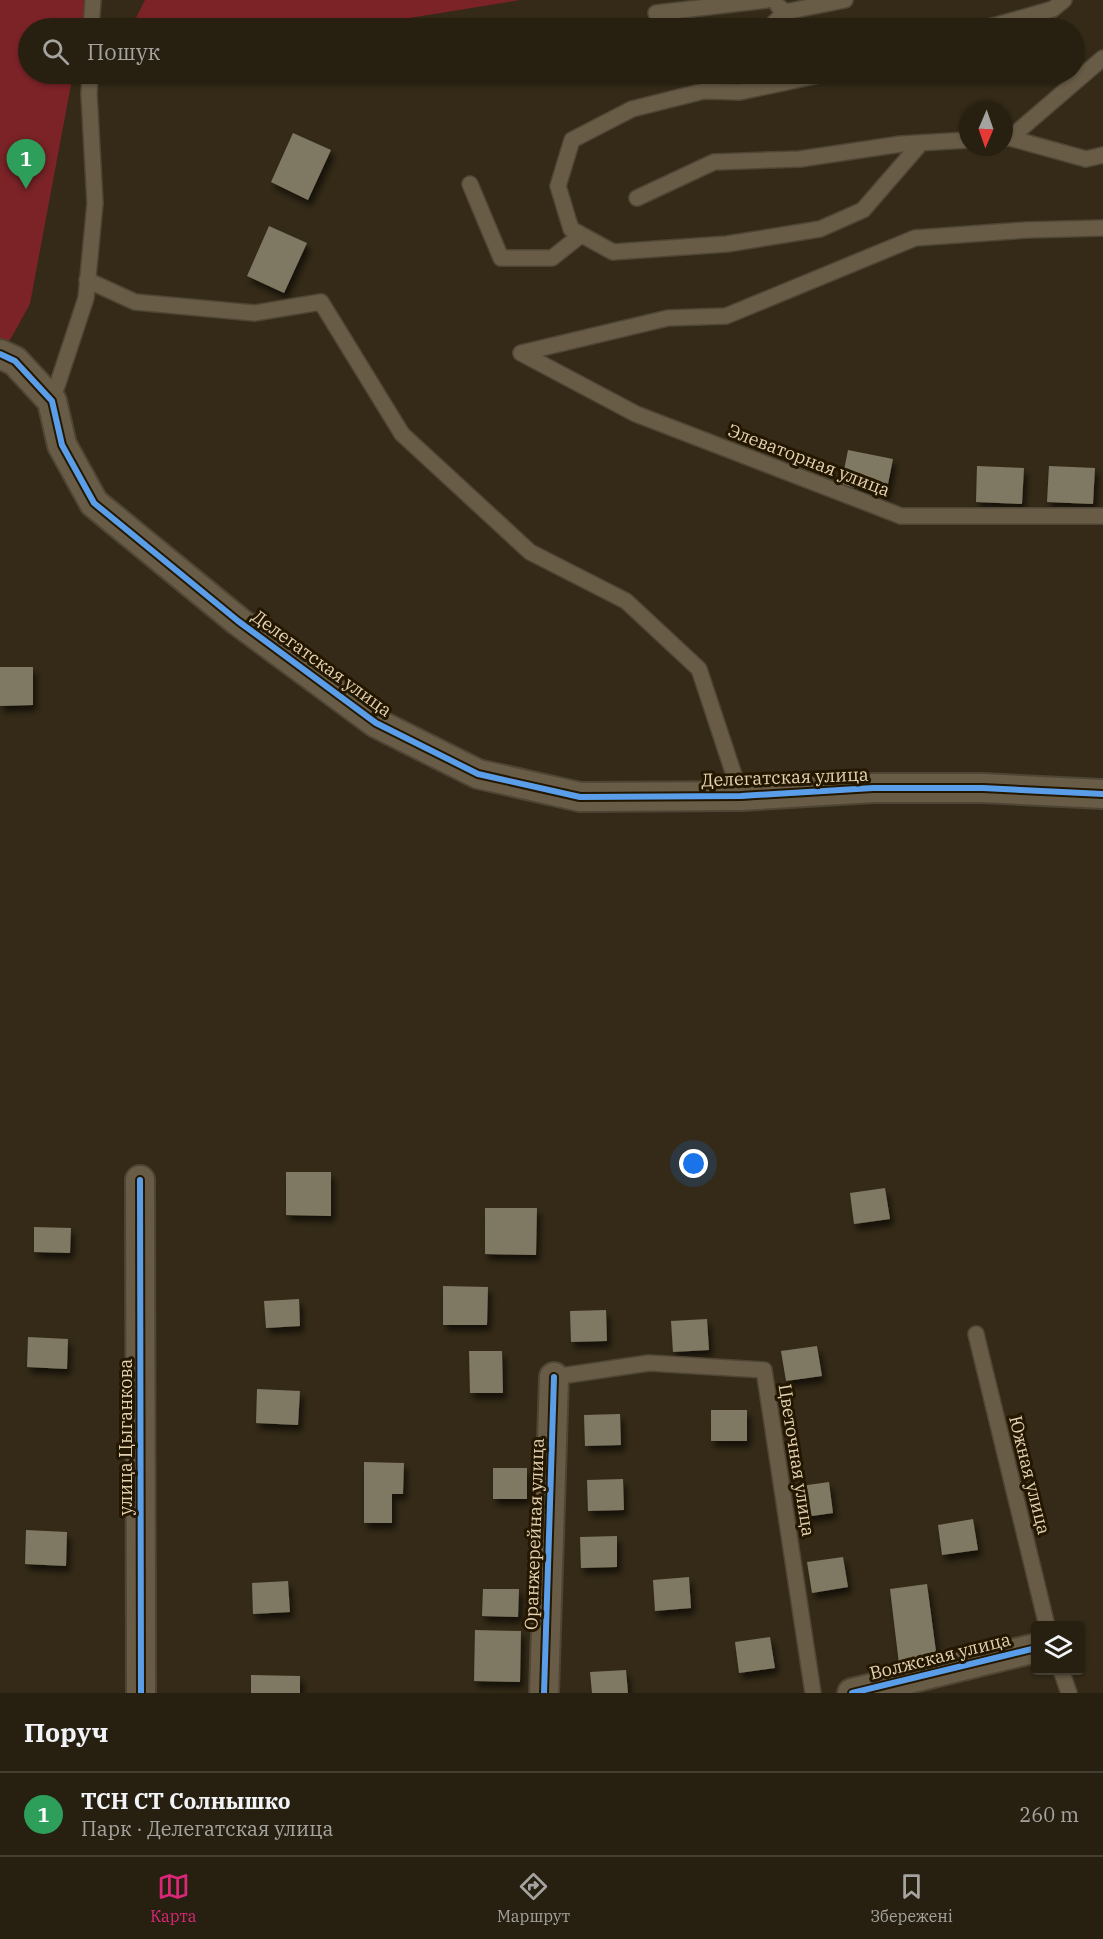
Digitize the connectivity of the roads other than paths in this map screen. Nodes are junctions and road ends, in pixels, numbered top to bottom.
1 (93, 0) edge
2 (767, 0) edge
3 (772, 0) edge
4 (845, 0) edge
5 (1064, 0) edge
6 (785, 12) junction
7 (656, 13) dead end
8 (92, 18) edge
9 (779, 18) edge
10 (1021, 18) edge
11 (1103, 58) edge
12 (1085, 73) edge
13 (90, 84) edge
14 (712, 84) edge
15 (777, 84) edge
16 (1072, 84) edge
17 (704, 91) junction
18 (1013, 133) edge
19 (1013, 140) edge
20 (959, 141) edge
21 (921, 143) junction
22 (1103, 155) edge
23 (470, 184) dead end
24 (637, 198) dead end
25 (1103, 228) edge
26 (581, 235) junction
27 (87, 280) junction
28 (0, 354) edge
29 (52, 401) junction
30 (1103, 516) edge
31 (1103, 794) edge
32 (741, 796) junction
33 (140, 1180) dead end
34 (976, 1334) dead end
35 (554, 1377) joint
36 (1046, 1621) edge
37 (1031, 1649) edge
38 (1062, 1675) edge
39 (141, 1693) edge
40 (544, 1693) edge
41 (813, 1693) edge
42 (852, 1693) edge
43 (1069, 1693) edge

1 - 8 lane
2 - 7 lane
3 - 6 lane
4 - 6 lane
5 - 10 lane
6 - 9 lane
11 - 12 lane
13 - 27 lane
14 - 17 lane
15 - 17 lane
16 - 18 lane
17 - 26 lane
19 - 22 lane
20 - 21 lane
21 - 24 lane
21 - 26 lane
23 - 26 lane
25 - 30 lane, Элеваторная улица
27 - 29 lane
27 - 32 lane
28 - 29 street, Делегатская улица
29 - 32 street, Делегатская улица
31 - 32 street, Делегатская улица
33 - 39 street, улица Цыганкова
34 - 36 lane, Южная улица
35 - 40 street, Оранжерейная улица
35 - 41 lane, Цветочная улица
37 - 42 street, Волжская улица
38 - 43 lane

